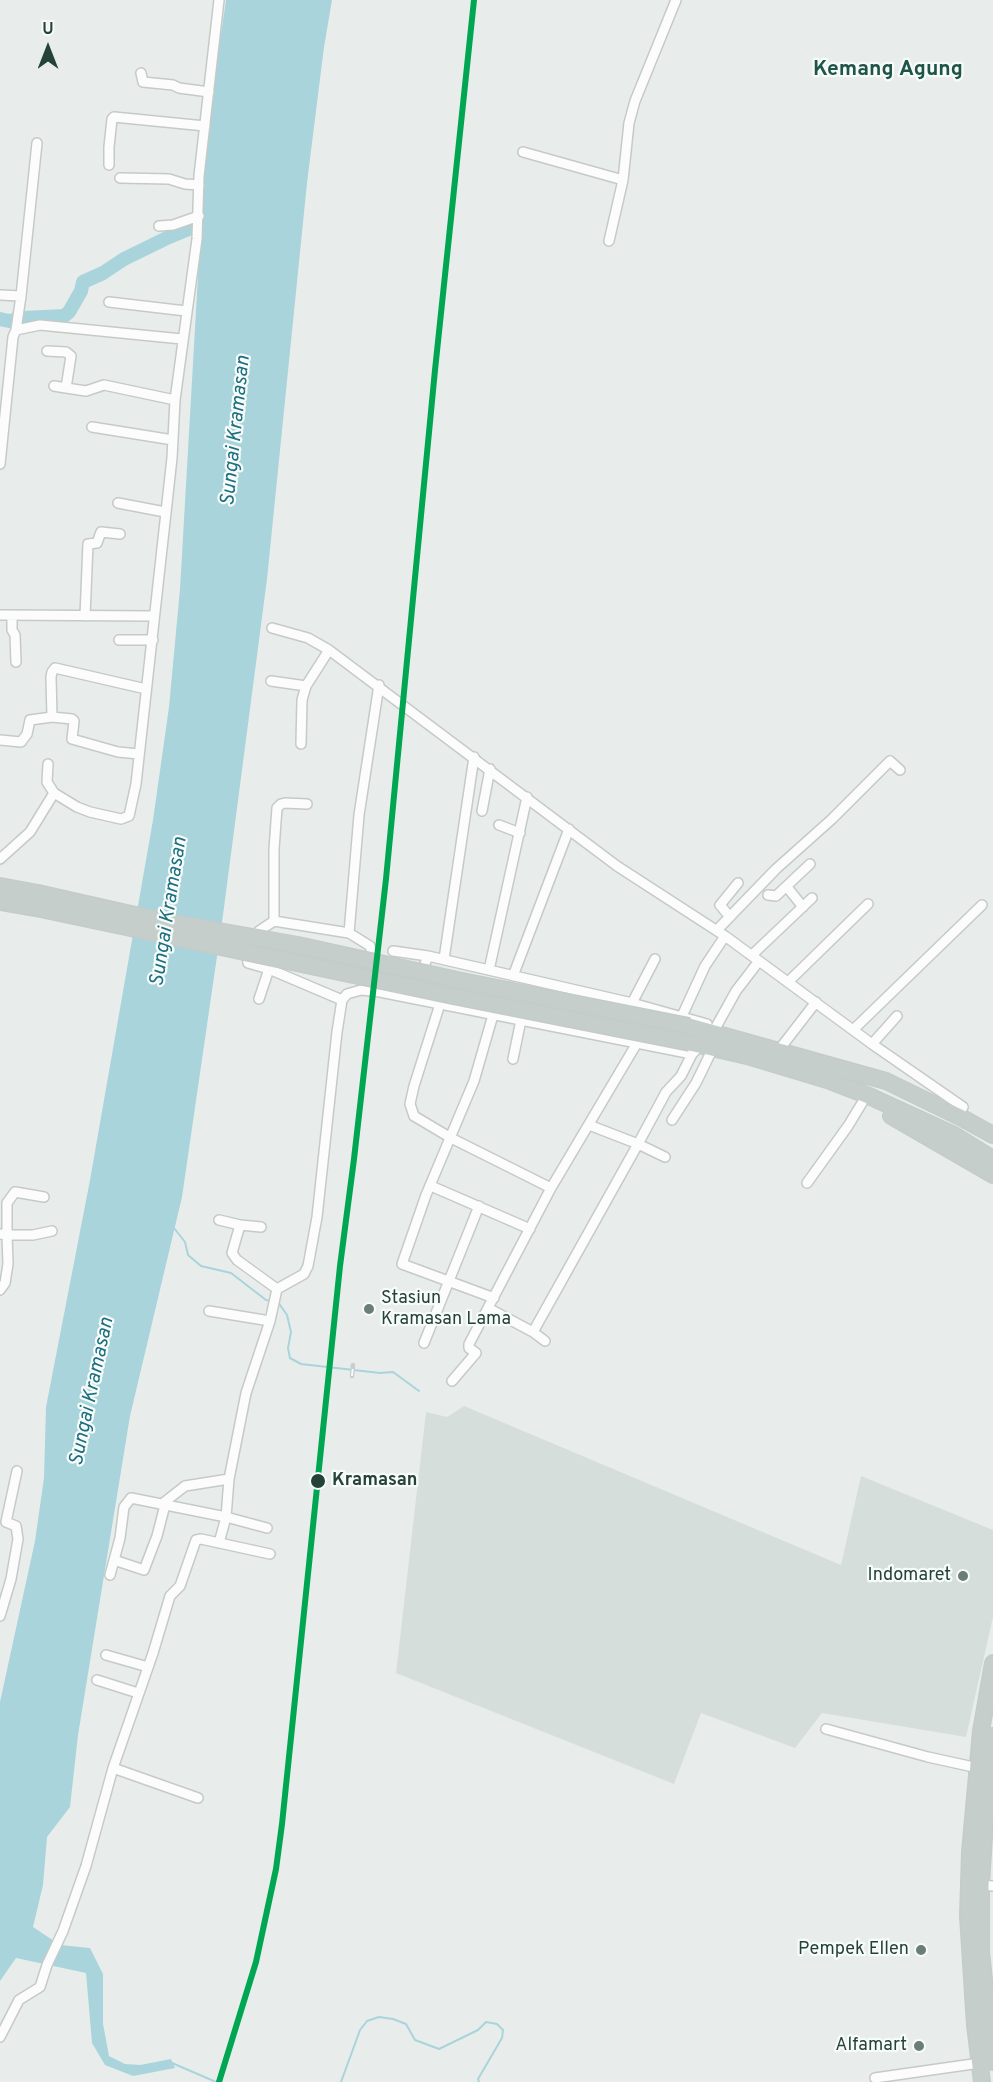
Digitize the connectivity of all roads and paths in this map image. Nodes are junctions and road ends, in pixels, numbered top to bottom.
1 (219, 0) edge
2 (676, 0) edge
3 (141, 73) dead end
4 (208, 92) junction
5 (205, 126) junction
6 (37, 143) dead end
7 (522, 152) dead end
8 (109, 165) dead end
9 (120, 178) dead end
10 (623, 180) junction
11 (199, 185) junction
12 (199, 217) junction
13 (159, 226) dead end
14 (609, 242) dead end
15 (0, 295) edge
16 (21, 296) junction
17 (109, 302) dead end
18 (186, 311) junction
19 (16, 328) junction
20 (182, 339) junction
21 (47, 351) dead end
22 (54, 386) dead end
23 (66, 388) junction
24 (175, 400) junction
25 (92, 427) dead end
26 (173, 440) junction
27 (0, 464) edge
28 (118, 503) dead end
29 (165, 512) junction
30 (120, 534) dead end
31 (0, 615) edge
32 (12, 616) junction
33 (85, 616) junction
34 (154, 616) junction
35 (272, 628) dead end
36 (118, 640) dead end
37 (153, 640) junction
38 (330, 650) junction
39 (16, 662) dead end
40 (271, 681) dead end
41 (379, 685) junction
42 (306, 686) junction
43 (146, 689) junction
44 (52, 717) junction
45 (0, 740) edge
46 (301, 744) dead end
47 (139, 754) junction
48 (474, 757) junction
49 (48, 764) dead end
50 (490, 769) junction
51 (900, 770) dead end
52 (54, 793) junction
53 (526, 797) junction
54 (307, 804) dead end
55 (482, 811) dead end
56 (499, 825) dead end
57 (569, 829) junction
58 (520, 833) junction
59 (0, 859) edge
60 (810, 864) dead end
61 (738, 883) dead end
62 (0, 886) edge
63 (787, 887) junction
64 (768, 895) dead end
65 (812, 898) dead end
66 (37, 900) junction
67 (0, 902) edge
68 (868, 904) dead end
69 (982, 905) dead end
70 (802, 907) junction
71 (730, 917) junction
72 (274, 921) junction
73 (349, 933) junction
74 (721, 933) junction
75 (393, 951) dead end
76 (428, 956) junction
77 (755, 958) junction
78 (444, 959) junction
79 (655, 959) dead end
80 (269, 969) junction
81 (489, 970) junction
82 (513, 976) junction
83 (788, 982) junction
84 (373, 991) junction
85 (259, 999) dead end
86 (342, 1000) junction
87 (412, 1000) junction
88 (816, 1002) junction
89 (632, 1003) junction
90 (441, 1004) junction
91 (492, 1015) junction
92 (897, 1016) dead end
93 (521, 1020) junction
94 (685, 1021) junction
95 (716, 1026) junction
96 (853, 1030) junction
97 (637, 1043) junction
98 (872, 1044) junction
99 (699, 1048) junction
100 (782, 1054) junction
101 (513, 1059) dead end
102 (869, 1095) junction
103 (958, 1116) junction
104 (672, 1120) dead end
105 (589, 1125) junction
106 (993, 1136) edge
107 (451, 1138) junction
108 (638, 1144) junction
109 (993, 1147) edge
110 (665, 1157) dead end
111 (993, 1159) edge
112 (993, 1175) edge
113 (807, 1183) dead end
114 (430, 1186) junction
115 (551, 1188) junction
116 (44, 1197) dead end
117 (479, 1206) junction
118 (219, 1220) dead end
119 (240, 1225) junction
120 (261, 1227) dead end
121 (530, 1229) junction
122 (52, 1231) dead end
123 (3, 1234) edge
124 (449, 1280) junction
125 (0, 1290) edge
126 (276, 1293) junction
127 (494, 1298) junction
128 (488, 1308) junction
129 (209, 1311) dead end
130 (270, 1321) junction
131 (533, 1332) junction
132 (545, 1341) dead end
133 (424, 1343) dead end
134 (452, 1381) dead end
135 (17, 1471) dead end
136 (229, 1479) junction
137 (164, 1505) junction
138 (226, 1517) junction
139 (3, 1521) edge
140 (267, 1528) dead end
141 (219, 1544) junction
142 (270, 1554) dead end
143 (114, 1560) junction
144 (110, 1575) dead end
145 (0, 1616) edge
146 (106, 1654) dead end
147 (993, 1663) edge
148 (148, 1667) junction
149 (97, 1680) dead end
150 (138, 1693) junction
151 (826, 1729) dead end
152 (993, 1736) edge
153 (113, 1768) junction
154 (978, 1768) junction
155 (198, 1798) dead end
156 (978, 1828) junction
157 (987, 1885) edge
158 (975, 1938) junction
159 (0, 2037) edge
160 (986, 2062) edge
161 (875, 2078) dead end
162 (982, 2082) edge

1 - 4 street
2 - 10 street
3 - 4 street
4 - 5 street
5 - 8 street
5 - 11 street
6 - 16 street
7 - 10 street
9 - 11 street
10 - 14 street
11 - 12 street
12 - 13 street
12 - 18 street
15 - 16 street
16 - 19 street
17 - 18 street
18 - 20 street
19 - 20 street
19 - 27 street
20 - 24 street
21 - 23 street
22 - 23 street
23 - 24 street
24 - 26 street
25 - 26 street
26 - 29 street
28 - 29 street
29 - 34 street
30 - 33 street
31 - 32 street
32 - 33 street
32 - 39 street
33 - 34 street
34 - 37 street
35 - 38 street
36 - 37 street
37 - 43 street
38 - 41 street
38 - 42 street
40 - 42 street
41 - 48 street
41 - 73 street
42 - 46 street
43 - 44 street
43 - 47 street
44 - 45 street
44 - 47 street
47 - 52 street
48 - 50 street
48 - 78 street
49 - 52 street
50 - 53 street
50 - 55 street
51 - 71 street
52 - 59 street
53 - 57 street
53 - 58 street
54 - 72 street
56 - 58 street
57 - 74 street
57 - 82 street
58 - 81 street
60 - 63 street
61 - 71 street
62 - 66 highway
63 - 64 street
63 - 70 street
65 - 70 street
66 - 67 highway
66 - 94 highway, bridge
66 - 99 highway, bridge
68 - 83 street
69 - 96 street
70 - 77 street
71 - 74 street
72 - 73 street
72 - 80 street
73 - 84 street
74 - 77 street
74 - 94 street
75 - 76 street
76 - 78 street
76 - 87 street
77 - 83 street
77 - 95 street
78 - 81 street
79 - 89 street
80 - 85 street
80 - 86 street
81 - 82 street
82 - 89 street
83 - 88 street
84 - 86 street
84 - 87 street
86 - 126 street
87 - 90 street
88 - 96 street
88 - 100 street
89 - 94 street
90 - 91 street
90 - 107 street
91 - 93 street
91 - 107 street
92 - 98 street
93 - 97 street
93 - 101 street
94 - 95 street
94 - 100 highway
95 - 100 street
96 - 98 street
97 - 99 street
97 - 105 street
98 - 103 street
99 - 100 highway
99 - 104 street
99 - 108 street
100 - 102 highway
100 - 103 highway
102 - 109 highway
102 - 111 highway
102 - 112 highway
102 - 113 street
103 - 106 highway
105 - 108 street
105 - 115 street
107 - 114 street
107 - 115 street
108 - 110 street
108 - 131 street
114 - 117 street
114 - 124 street
115 - 121 street
116 - 123 street
117 - 121 street
117 - 124 street
118 - 119 street
119 - 120 street
119 - 126 street
121 - 127 street
122 - 123 street
123 - 125 street
124 - 127 street
124 - 133 street
126 - 130 street
127 - 128 street
128 - 131 street
128 - 134 street
129 - 130 street
130 - 136 street
131 - 132 street
135 - 139 street
136 - 137 street
136 - 138 street
137 - 138 street
137 - 143 street
137 - 143 street
138 - 140 street
138 - 141 street
139 - 145 street
141 - 142 street
141 - 148 street
143 - 144 street
146 - 148 street
147 - 154 highway
148 - 150 street
149 - 150 street
150 - 153 street
151 - 154 street
152 - 156 highway
153 - 155 street
153 - 159 street
154 - 156 highway
156 - 157 highway
156 - 158 highway
157 - 158 highway
158 - 160 highway
160 - 161 street
160 - 162 highway

